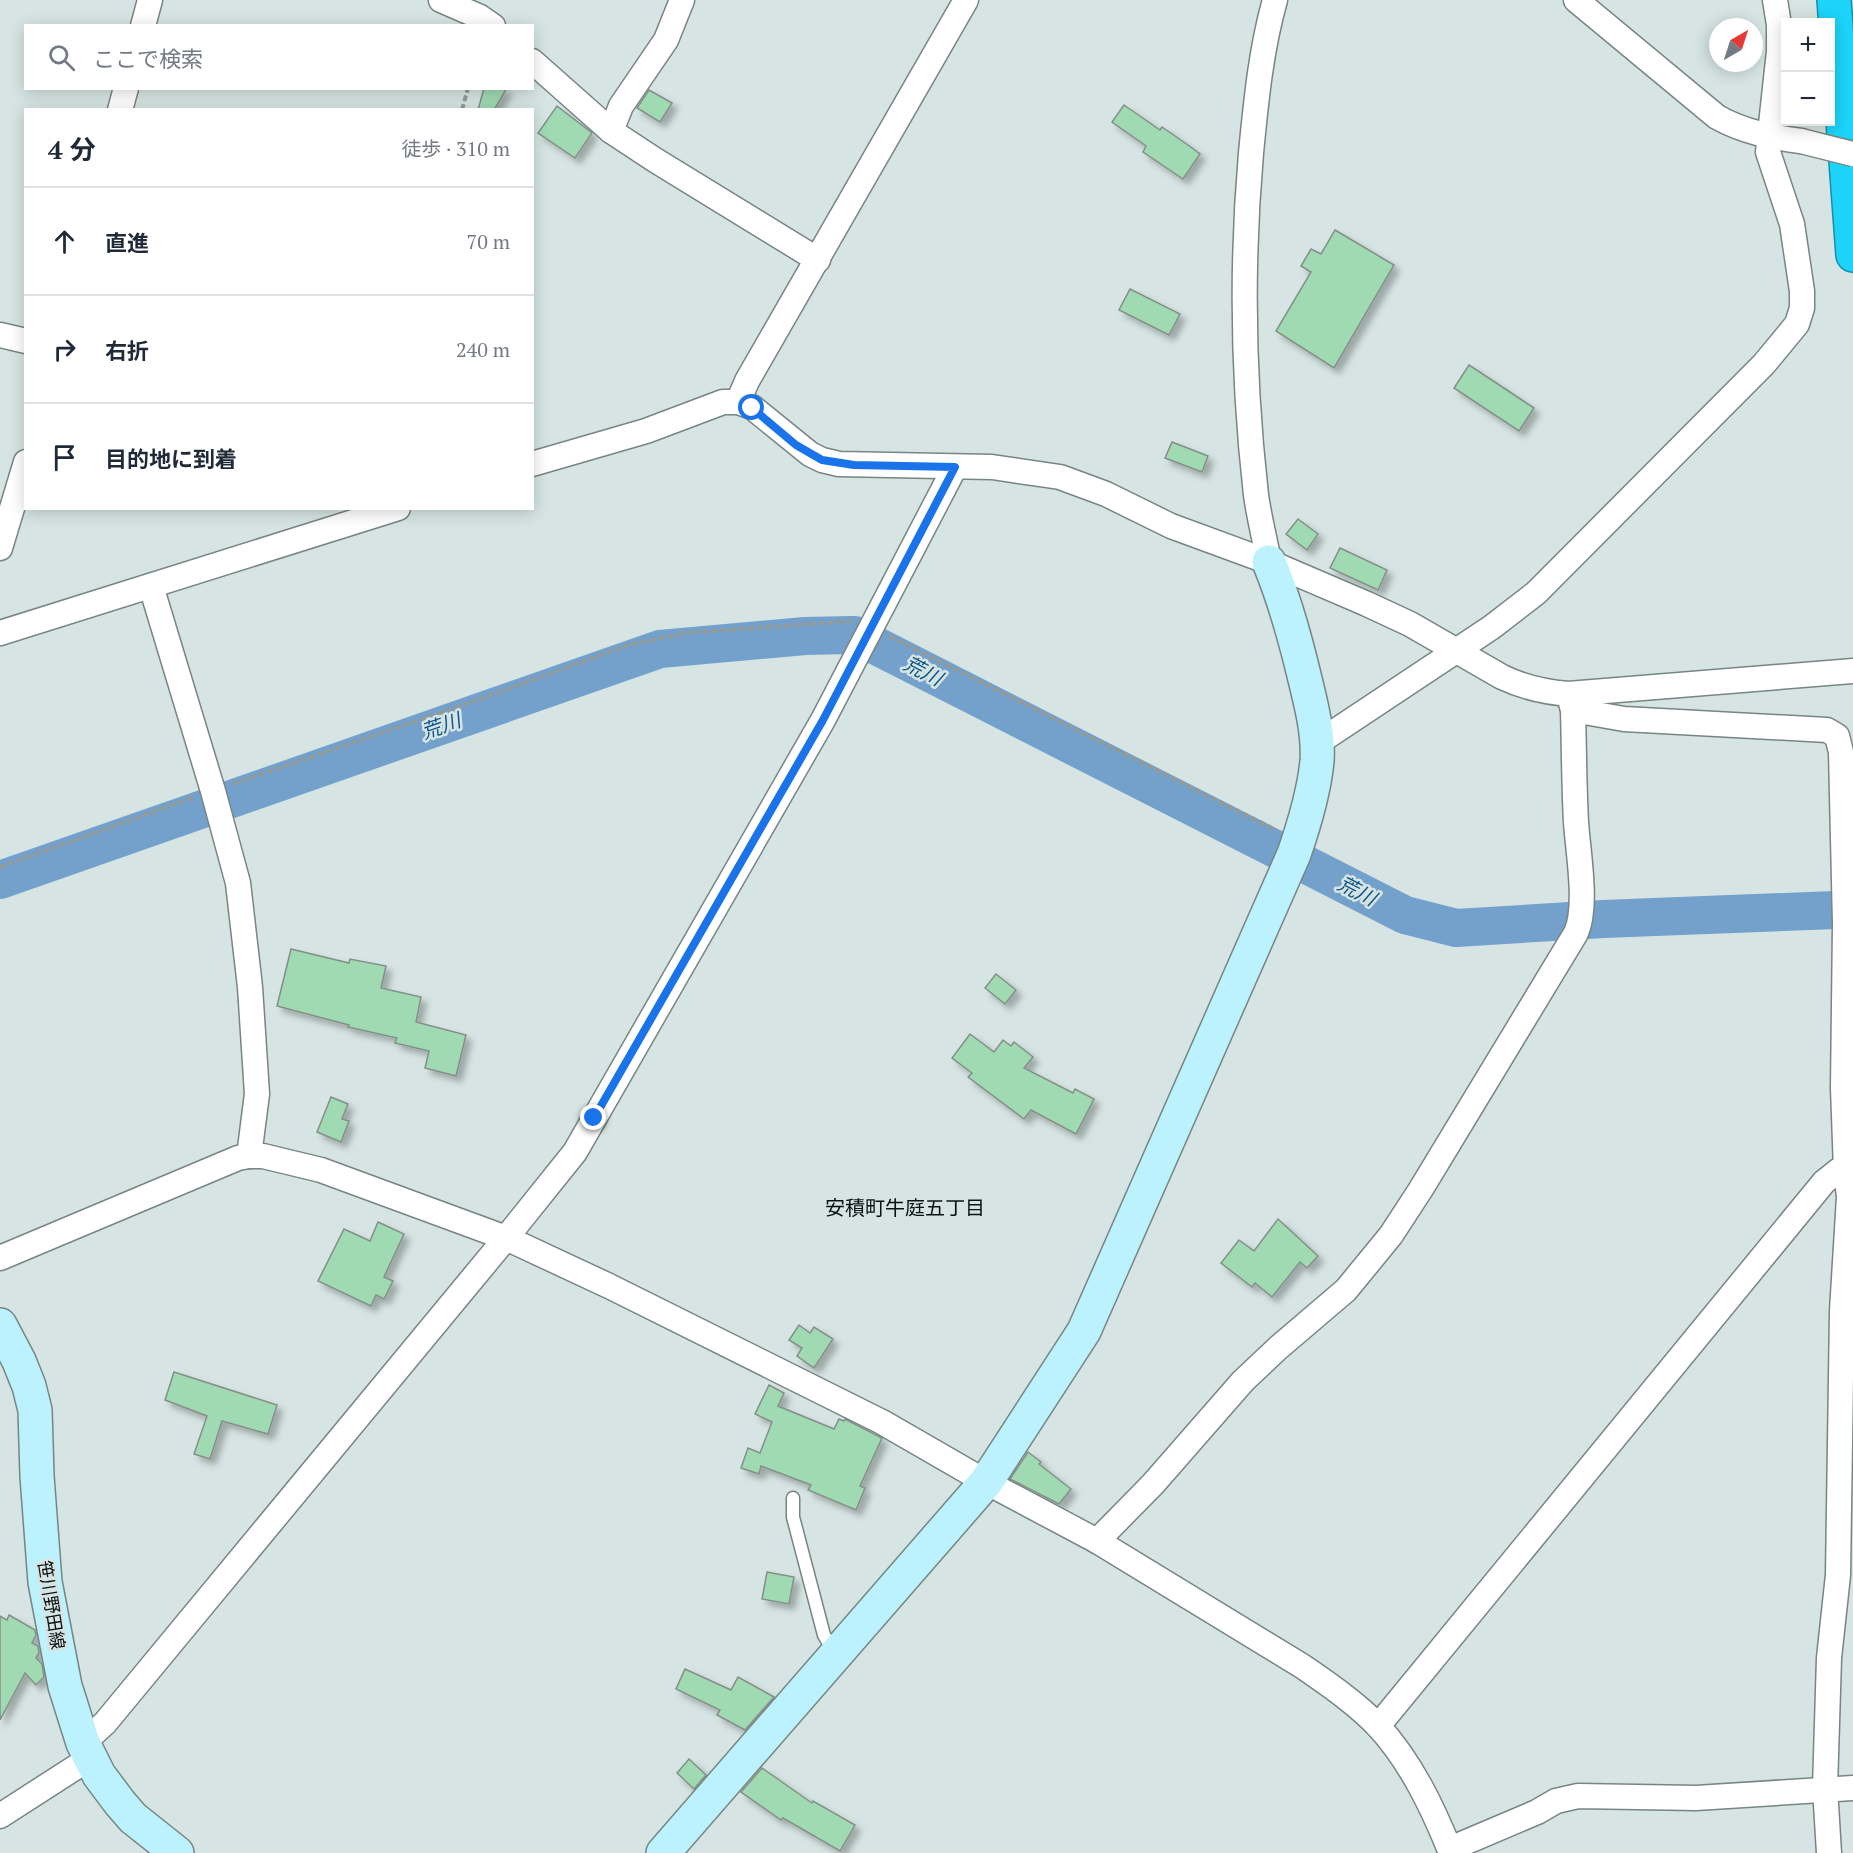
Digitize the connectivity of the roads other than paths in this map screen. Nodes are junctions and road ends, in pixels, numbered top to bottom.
1 (150, 0) edge
2 (441, 0) edge
3 (682, 0) edge
4 (966, 0) edge
5 (1275, 0) edge
6 (1576, 0) edge
7 (1775, 0) edge
8 (1815, 0) edge
9 (1834, 0) edge
10 (1817, 18) edge
11 (144, 24) edge
12 (490, 24) edge
13 (534, 62) edge
14 (125, 90) edge
15 (121, 108) edge
16 (1835, 126) edge
17 (611, 131) junction
18 (1770, 136) junction
19 (1853, 153) edge
20 (1850, 207) junction
21 (1853, 255) edge
22 (818, 260) junction
23 (0, 334) edge
24 (24, 340) edge
25 (738, 402) junction
26 (534, 463) edge
27 (955, 467) junction
28 (24, 469) edge
29 (392, 510) edge
30 (0, 548) edge
31 (1269, 562) junction
32 (151, 586) junction
33 (0, 633) edge
34 (1457, 650) junction
35 (1842, 672) edge
36 (1570, 702) junction
37 (1316, 744) junction
38 (249, 1156) junction
39 (1846, 1170) junction
40 (506, 1238) junction
41 (0, 1258) edge
42 (0, 1325) edge
43 (986, 1482) junction
44 (793, 1498) dead end
45 (1097, 1541) junction
46 (836, 1655) junction
47 (1378, 1726) junction
48 (86, 1751) junction
49 (1840, 1788) edge
50 (0, 1816) edge
51 (1451, 1851) edge
52 (177, 1853) edge
53 (663, 1853) edge
54 (1829, 1853) edge

1 - 11 street
2 - 12 street
3 - 17 street
4 - 22 street
5 - 31 street
6 - 18 street
7 - 18 street
8 - 10 highway
9 - 20 highway
13 - 17 street
14 - 15 street
16 - 20 highway
17 - 22 street
18 - 19 street, bridge
18 - 34 street
20 - 21 highway
22 - 25 street
23 - 24 street
25 - 26 street
25 - 27 street
27 - 31 street
27 - 40 street
28 - 30 street
29 - 32 street
31 - 34 street
31 - 37 street
32 - 33 street
32 - 38 street
34 - 36 street
34 - 37 street
35 - 36 street
36 - 39 street
36 - 45 street
37 - 43 street
38 - 40 street
38 - 41 street
39 - 47 street
39 - 49 street
40 - 43 street
40 - 48 street
42 - 48 street, 笹川野田線
43 - 45 street
43 - 46 street
44 - 46 lane
45 - 47 street
46 - 53 street
47 - 51 street
48 - 50 street
48 - 52 street, 笹川野田線
49 - 51 street
49 - 54 street

